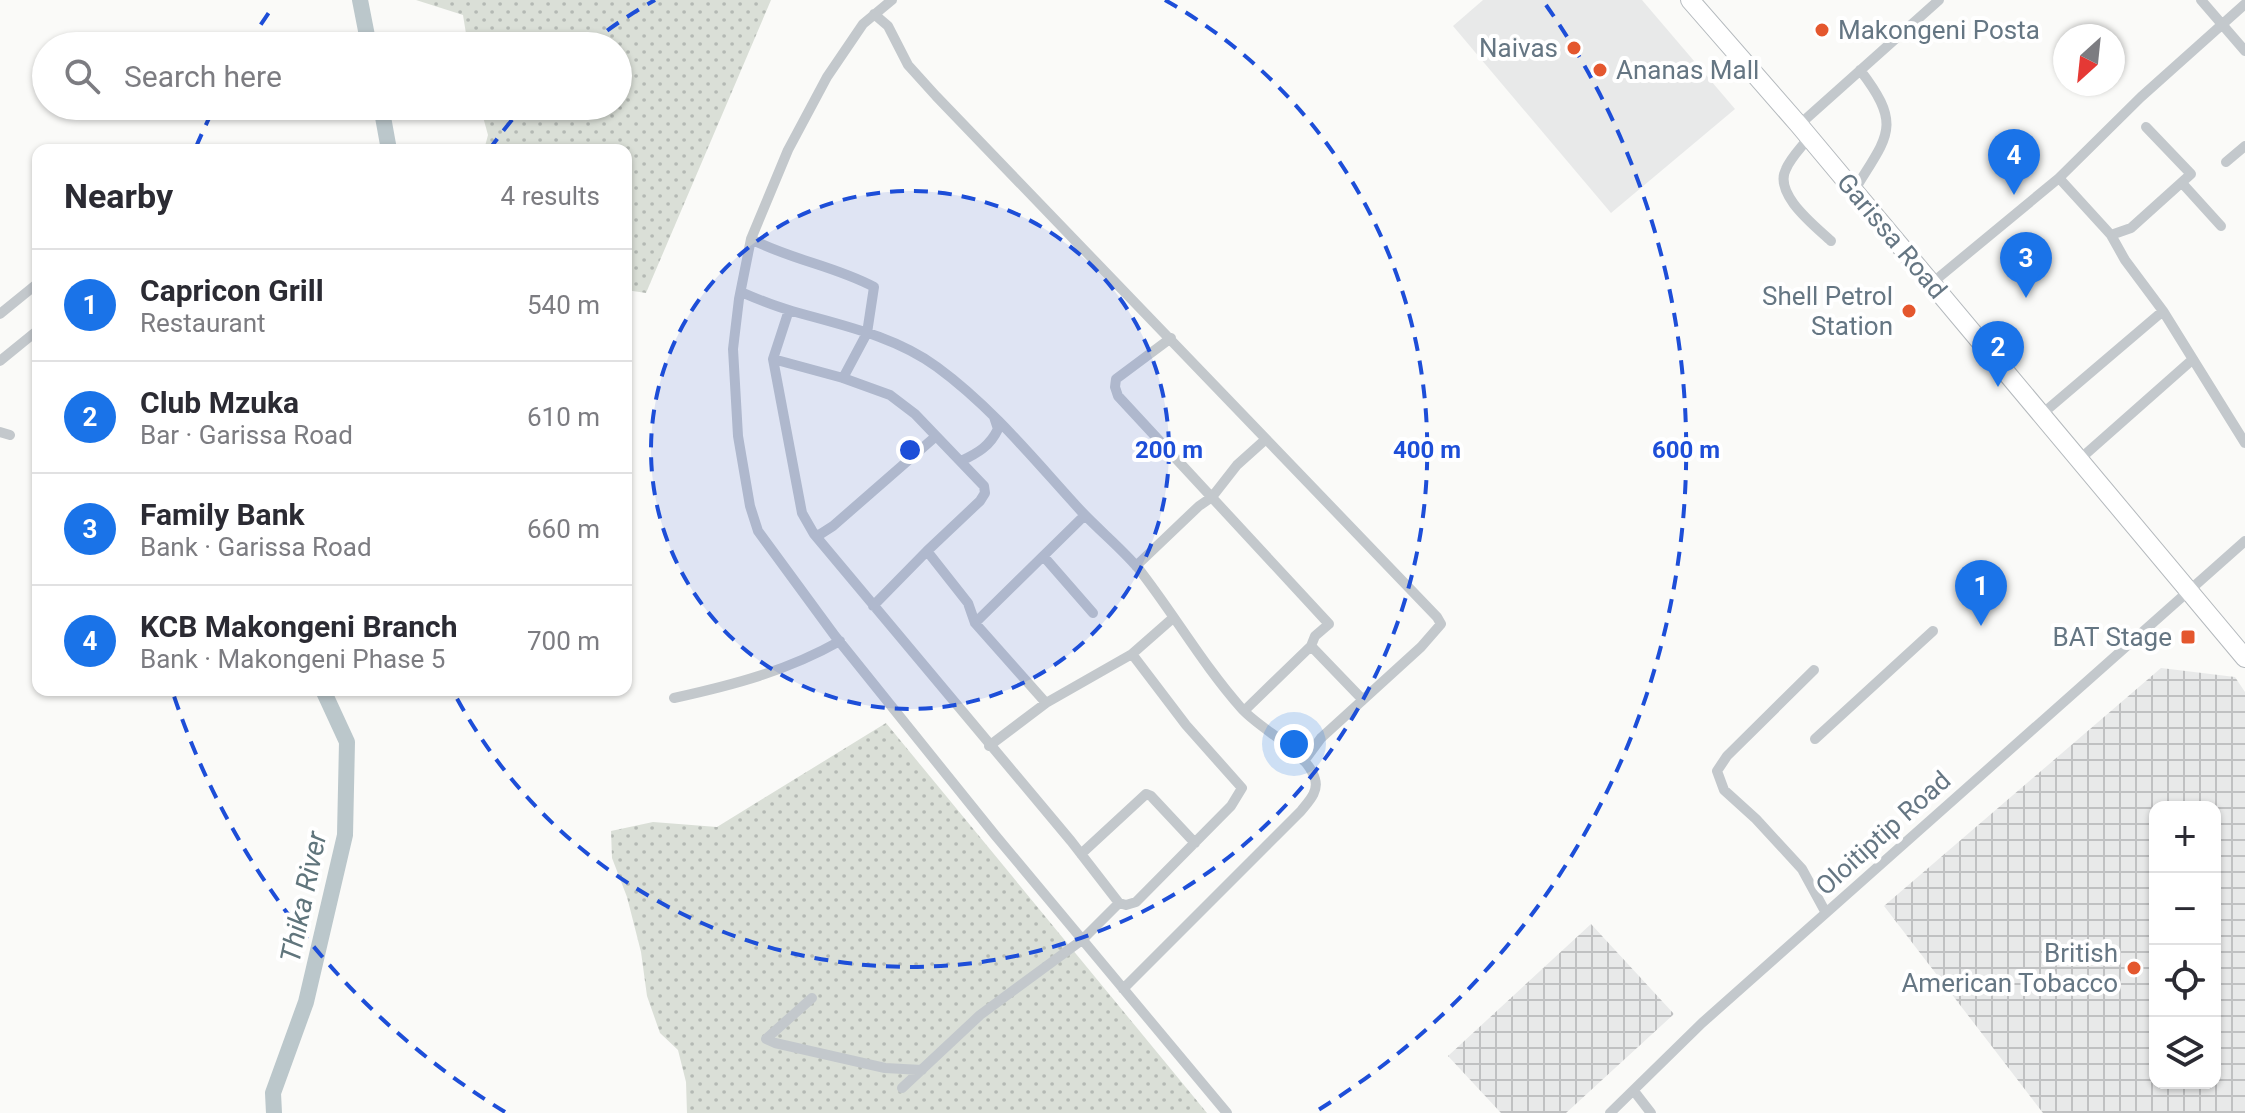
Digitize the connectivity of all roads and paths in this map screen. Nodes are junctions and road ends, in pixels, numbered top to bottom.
1 (892, 0) edge
2 (1690, 0) edge
3 (1939, 0) edge
4 (2201, 0) edge
5 (2245, 4) edge
6 (874, 14) junction
7 (2222, 25) junction
8 (2245, 51) edge
9 (1860, 70) junction
10 (2146, 127) dead end
11 (1804, 131) junction
12 (2245, 146) edge
13 (2226, 162) dead end
14 (2059, 178) junction
15 (2182, 183) junction
16 (1854, 191) junction
17 (2221, 226) dead end
18 (2111, 235) junction
19 (751, 239) junction
20 (1831, 241) dead end
21 (1932, 283) junction
22 (32, 288) edge
23 (741, 292) junction
24 (789, 310) junction
25 (2163, 311) junction
26 (0, 314) edge
27 (867, 333) junction
28 (32, 335) edge
29 (1171, 338) junction
30 (773, 359) junction
31 (2192, 360) junction
32 (0, 361) edge
33 (843, 378) junction
34 (992, 413) junction
35 (2042, 414) junction
36 (935, 437) junction
37 (1266, 439) junction
38 (2245, 443) edge
39 (2080, 459) junction
40 (961, 461) junction
41 (1212, 497) junction
42 (1085, 515) junction
43 (814, 534) junction
44 (2245, 541) edge
45 (927, 551) junction
46 (1045, 558) junction
47 (1136, 566) junction
48 (2188, 590) junction
49 (873, 606) junction
50 (1093, 613) dead end
51 (1173, 618) junction
52 (975, 623) junction
53 (1933, 631) dead end
54 (840, 641) junction
55 (1311, 646) junction
56 (1132, 654) junction
57 (2245, 658) edge
58 (1814, 670) dead end
59 (674, 698) dead end
60 (1363, 700) junction
61 (1046, 703) junction
62 (1244, 711) junction
63 (1815, 739) dead end
64 (989, 746) junction
65 (1304, 761) junction
66 (1195, 843) junction
67 (1081, 854) junction
68 (1119, 903) junction
69 (1826, 913) junction
70 (1082, 940) junction
71 (1123, 989) junction
72 (812, 998) dead end
73 (922, 1070) junction
74 (902, 1088) dead end
75 (1634, 1091) junction
76 (1227, 1113) edge
77 (1610, 1113) edge
78 (1651, 1113) edge

1 - 6 street
2 - 11 highway, Garissa Road
3 - 9 street
4 - 7 street
5 - 7 street
6 - 19 street
6 - 29 street
7 - 8 street
7 - 14 street
9 - 11 street
9 - 16 street
10 - 15 street
11 - 16 highway, Garissa Road
11 - 20 street
12 - 13 street
14 - 18 street
14 - 21 street
15 - 17 street
15 - 18 street
16 - 21 highway, Garissa Road
18 - 25 street
19 - 23 street
19 - 27 street
21 - 35 highway, Garissa Road
22 - 26 street
23 - 24 street
23 - 54 street
24 - 27 street
24 - 30 street
25 - 31 street
25 - 35 street
27 - 33 street
27 - 34 street
28 - 32 street
29 - 37 street
29 - 41 street
30 - 33 street
30 - 43 street
31 - 38 street
31 - 39 street
33 - 36 street
34 - 40 street
34 - 42 street
35 - 39 highway, Garissa Road
36 - 40 street
36 - 43 street
37 - 41 street
37 - 60 street
39 - 48 highway, Garissa Road
40 - 45 street
41 - 47 street
41 - 55 street
42 - 46 street
42 - 47 street
43 - 49 street
44 - 48 street, Oloitiptip Road
45 - 49 street
45 - 52 street
46 - 50 street
46 - 52 street
47 - 51 street
48 - 57 highway, Garissa Road
48 - 69 street, Oloitiptip Road
49 - 64 street
51 - 56 street
51 - 62 street
52 - 61 street
53 - 63 street
54 - 59 street
54 - 70 street
55 - 60 street
55 - 62 street
56 - 61 street
56 - 66 street
58 - 69 street
60 - 65 street
61 - 64 street
62 - 65 street
64 - 67 street
65 - 71 street
66 - 67 street
66 - 68 street
67 - 68 street
68 - 70 street
69 - 75 street, Oloitiptip Road
70 - 71 street
70 - 73 street
71 - 76 street
72 - 73 street
73 - 74 street
75 - 77 street, Oloitiptip Road
75 - 78 street

